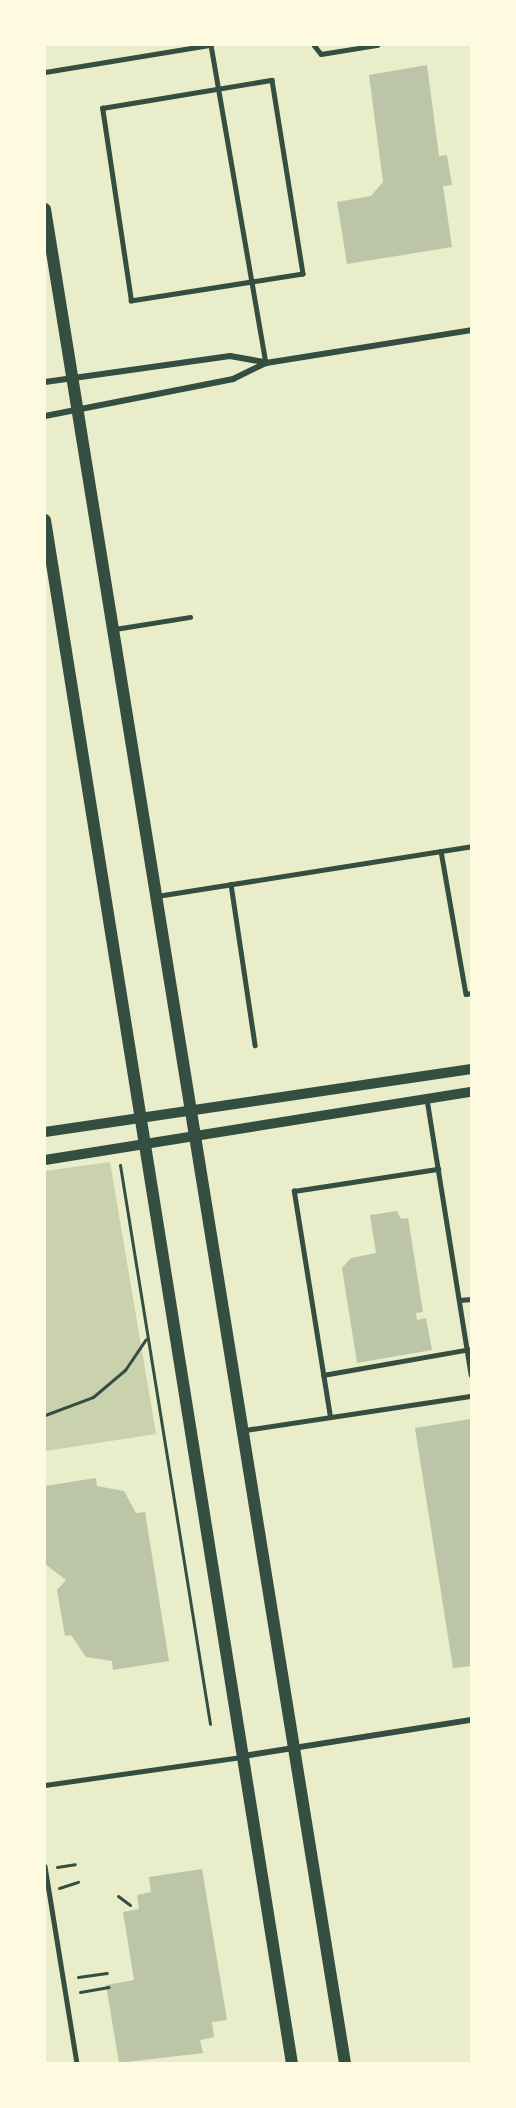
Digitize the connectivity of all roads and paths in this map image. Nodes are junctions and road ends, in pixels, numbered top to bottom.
1 (210, 45) edge
2 (314, 45) edge
3 (377, 45) edge
4 (45, 72) edge
5 (218, 89) junction
6 (45, 209) edge
7 (252, 283) junction
8 (471, 330) edge
9 (266, 363) junction
10 (72, 379) junction
11 (45, 382) edge
12 (77, 411) junction
13 (45, 416) edge
14 (45, 520) edge
15 (190, 617) dead end
16 (113, 629) junction
17 (471, 846) edge
18 (441, 851) junction
19 (231, 884) junction
20 (156, 896) junction
21 (471, 993) edge
22 (255, 1046) dead end
23 (471, 1069) edge
24 (471, 1092) edge
25 (427, 1099) junction
26 (191, 1111) junction
27 (143, 1118) junction
28 (45, 1132) edge
29 (195, 1137) junction
30 (148, 1144) junction
31 (45, 1160) edge
32 (120, 1165) dead end
33 (438, 1169) junction
34 (471, 1299) edge
35 (459, 1300) junction
36 (146, 1339) junction
37 (469, 1349) edge
38 (323, 1375) junction
39 (471, 1375) edge
40 (471, 1396) edge
41 (45, 1415) edge
42 (330, 1418) junction
43 (242, 1431) junction
44 (471, 1720) edge
45 (210, 1724) dead end
46 (293, 1749) junction
47 (242, 1757) junction
48 (45, 1785) edge
49 (75, 1864) dead end
50 (45, 1866) edge
51 (57, 1867) dead end
52 (118, 1896) dead end
53 (130, 1905) dead end
54 (107, 1972) dead end
55 (78, 1977) dead end
56 (110, 1987) dead end
57 (80, 1992) dead end
58 (77, 2063) edge
59 (292, 2063) edge
60 (345, 2063) edge

1 - 4 lane
1 - 5 lane
2 - 3 lane
5 - 7 lane
5 - 7 lane
5 - 7 lane
6 - 10 main road
7 - 9 lane
8 - 9 street
9 - 10 street
9 - 12 street
10 - 11 street
10 - 12 main road
12 - 13 street
12 - 16 main road
14 - 27 main road
15 - 16 lane
16 - 20 main road
17 - 18 lane
18 - 19 lane
18 - 21 lane
19 - 20 lane
19 - 22 lane
20 - 26 main road
23 - 26 street
24 - 25 street
25 - 29 street
25 - 33 lane
26 - 27 street
26 - 29 main road
27 - 28 street
27 - 30 main road
29 - 30 street
29 - 43 main road
30 - 31 street
30 - 47 main road
32 - 36 path
33 - 35 lane
33 - 38 lane
34 - 35 lane
35 - 37 lane
36 - 41 path
36 - 45 path
37 - 38 lane
37 - 39 lane
38 - 42 lane
40 - 42 lane
42 - 43 lane
43 - 46 main road
44 - 46 street
46 - 47 street
46 - 60 main road
47 - 48 lane
47 - 59 main road
49 - 51 path
50 - 58 lane
52 - 53 path
54 - 55 path
56 - 57 path

